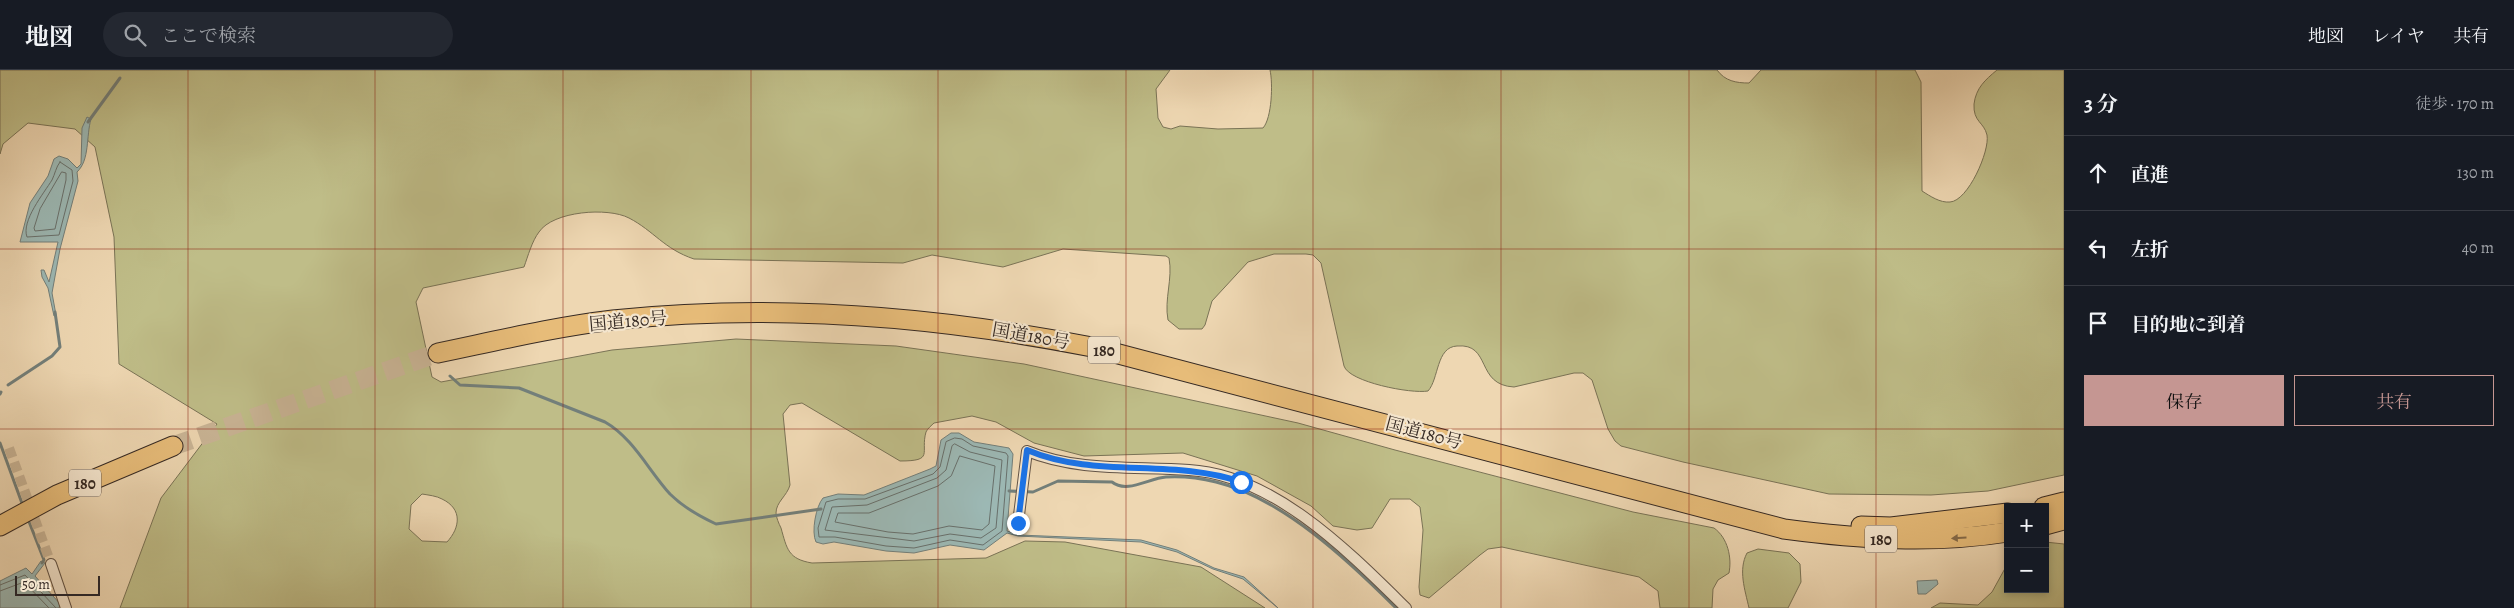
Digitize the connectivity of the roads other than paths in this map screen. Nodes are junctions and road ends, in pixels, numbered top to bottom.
1 (438, 353) tunnel mouth
2 (173, 446) tunnel mouth
3 (2064, 502) edge
4 (2049, 506) edge
5 (2004, 513) edge
6 (1755, 520) junction
7 (2064, 520) edge
8 (1018, 523) dead end
9 (2049, 524) edge
10 (0, 526) edge
11 (2004, 533) edge
12 (50, 564) tunnel mouth
13 (66, 608) edge
14 (1406, 608) edge

1 - 6 highway, 国道180号 / 180
2 - 10 highway, 180
3 - 4 highway
5 - 6 highway, 国道180号 / 180
11 -> 6 highway, 国道180号 / 180
7 - 9 highway
8 - 14 street
12 - 13 street

